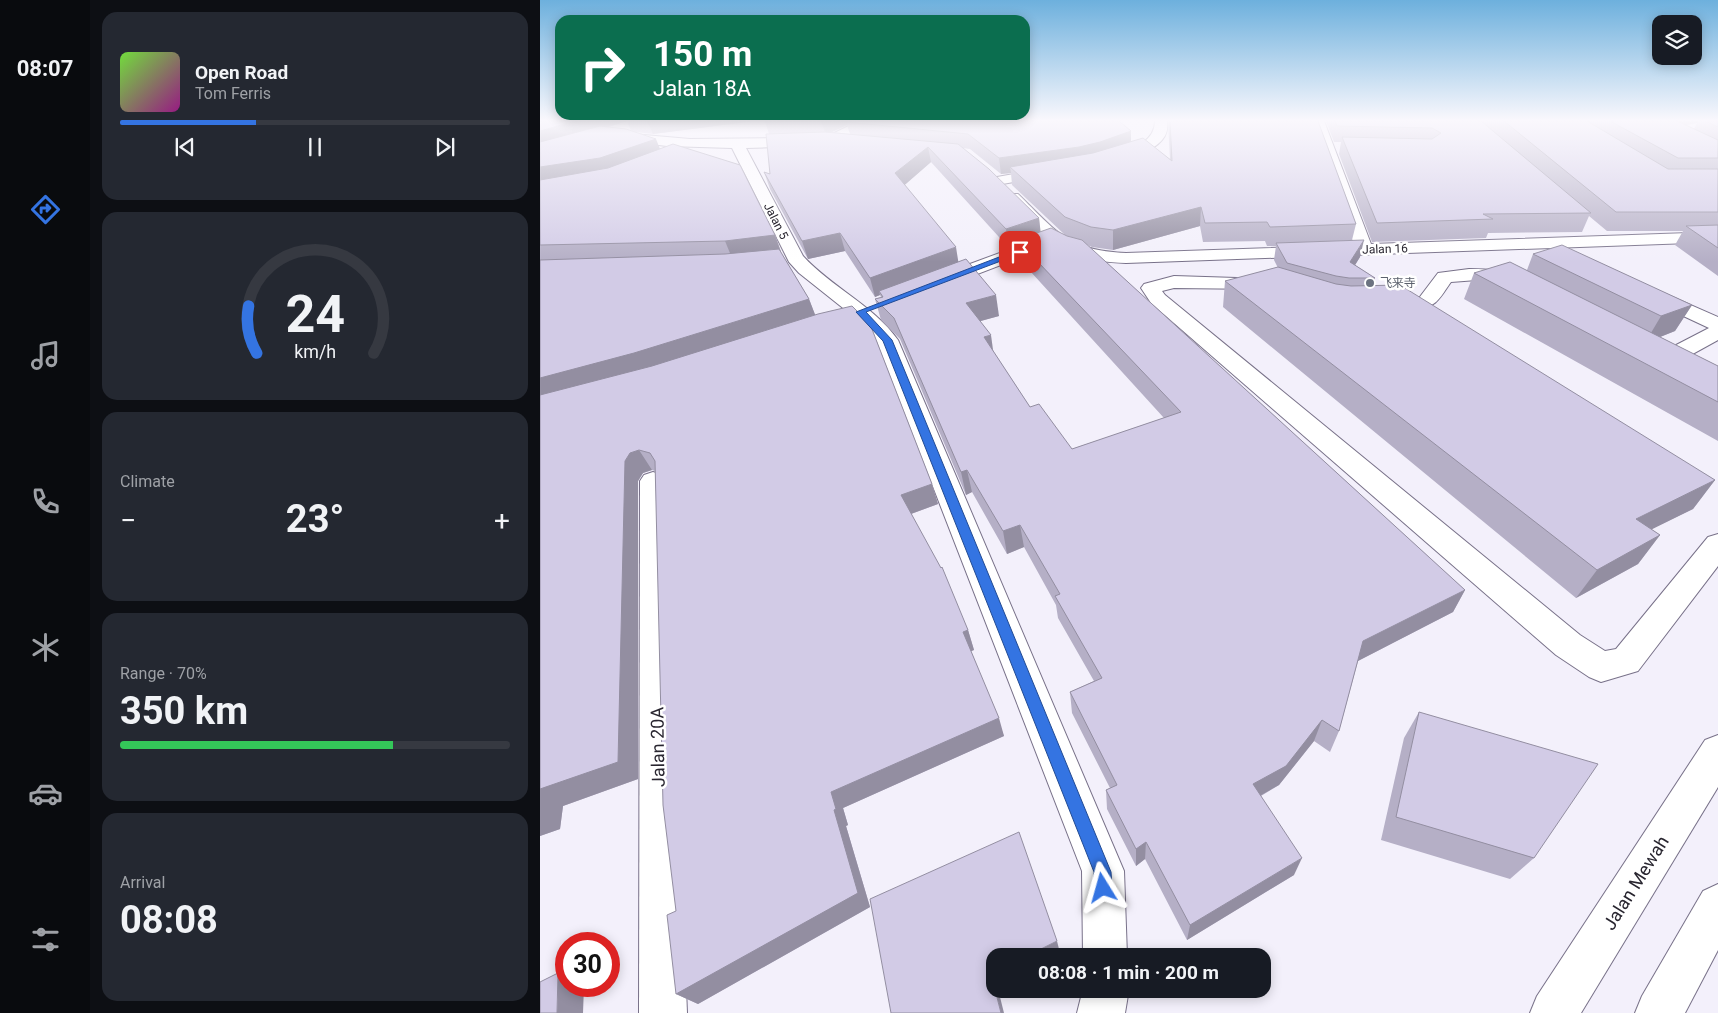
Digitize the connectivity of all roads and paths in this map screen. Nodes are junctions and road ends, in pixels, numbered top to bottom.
1 (748, 168) edge
2 (1339, 168) edge
3 (984, 170) edge
4 (1055, 170) edge
5 (997, 181) junction
6 (1591, 229) dead end
7 (1718, 237) edge
8 (1055, 238) junction
9 (1606, 242) junction
10 (1365, 250) junction
11 (1277, 286) edge
12 (925, 287) edge
13 (1639, 288) edge
14 (1526, 291) edge
15 (1426, 306) edge
16 (1718, 325) edge
17 (1718, 332) edge
18 (1685, 375) edge
19 (653, 481) edge
20 (1714, 557) edge
21 (1712, 774) edge
22 (1718, 906) edge
23 (1105, 948) edge
24 (1104, 998) edge
25 (663, 1013) edge
26 (1101, 1013) edge
27 (1554, 1013) edge
28 (1659, 1013) edge

1 - 23 street, Jalan 5
2 - 10 street
3 - 5 street, Jalan 16
4 - 5 street
5 - 8 street, Jalan 16
6 - 9 street
7 - 9 street, Jalan 16
8 - 10 street, Jalan 16
8 - 12 street
9 - 10 street, Jalan 16
11 - 20 street
13 - 16 street
14 - 15 street
17 - 18 street
19 - 25 street, Jalan 20A
21 - 27 street, Jalan Mewah
22 - 28 street
24 - 26 street

